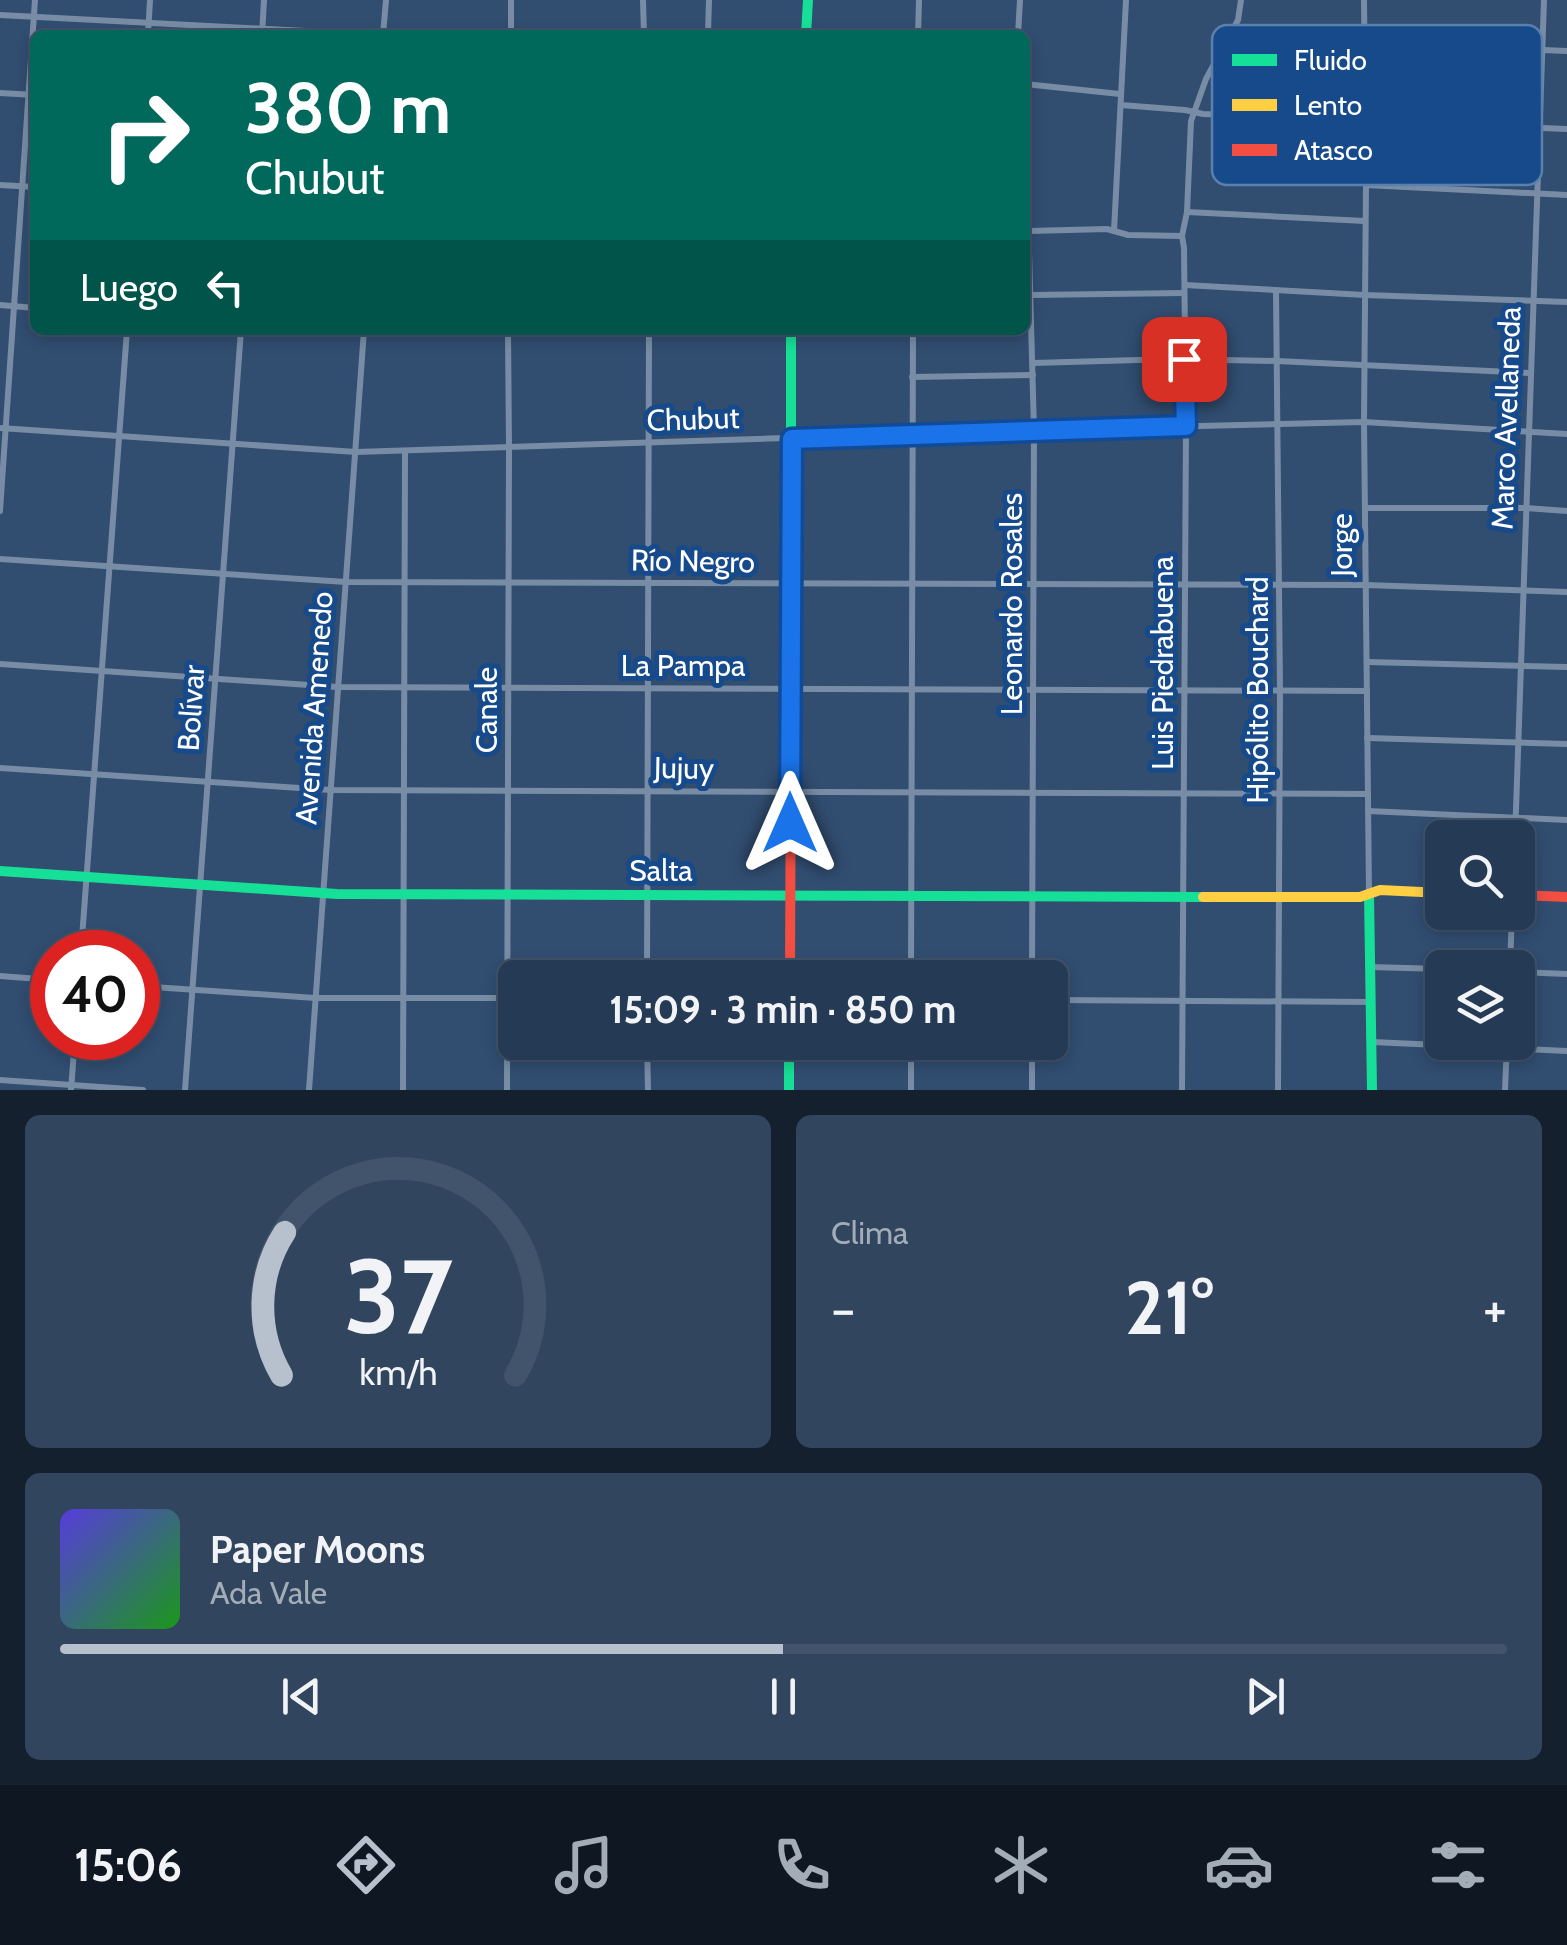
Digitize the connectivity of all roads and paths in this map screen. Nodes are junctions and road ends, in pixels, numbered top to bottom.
1 (36, 0) edge
2 (150, 0) edge
3 (264, 0) edge
4 (386, 0) edge
5 (511, 0) edge
6 (644, 0) edge
7 (709, 0) edge
8 (808, 0) edge
9 (919, 0) edge
10 (1020, 0) edge
11 (1126, 0) edge
12 (1241, 0) edge
13 (1364, 0) edge
14 (1544, 0) edge
15 (0, 15) edge
16 (34, 16) junction
17 (148, 24) junction
18 (1236, 25) edge
19 (1365, 25) edge
20 (34, 30) edge
21 (148, 30) edge
22 (234, 30) edge
23 (262, 30) edge
24 (383, 30) edge
25 (511, 30) edge
26 (644, 30) edge
27 (708, 30) edge
28 (806, 30) edge
29 (918, 30) edge
30 (1018, 30) edge
31 (1544, 50) junction
32 (1567, 51) edge
33 (1212, 68) edge
34 (1030, 85) edge
35 (1542, 88) edge
36 (0, 92) edge
37 (30, 94) edge
38 (1120, 94) junction
39 (1121, 105) junction
40 (30, 112) edge
41 (1194, 112) junction
42 (1212, 114) edge
43 (1542, 127) edge
44 (1567, 129) edge
45 (0, 185) edge
46 (1366, 185) edge
47 (1383, 185) edge
48 (1538, 185) edge
49 (22, 186) junction
50 (30, 187) edge
51 (1538, 194) junction
52 (1567, 195) edge
53 (1187, 212) junction
54 (1365, 221) junction
55 (1114, 230) junction
56 (1030, 231) edge
57 (1182, 236) junction
58 (1030, 263) edge
59 (1184, 289) junction
60 (1276, 290) junction
61 (1031, 295) junction
62 (1365, 295) junction
63 (1533, 300) junction
64 (1567, 302) edge
65 (1030, 304) edge
66 (0, 306) edge
67 (14, 306) junction
68 (30, 308) edge
69 (127, 335) edge
70 (241, 335) edge
71 (362, 335) edge
72 (508, 335) edge
73 (649, 335) edge
74 (790, 335) edge
75 (913, 335) edge
76 (1030, 335) edge
77 (1184, 359) junction
78 (1277, 361) junction
79 (1033, 363) junction
80 (1364, 365) junction
81 (1530, 373) junction
82 (1033, 375) junction
83 (912, 377) junction
84 (1364, 422) junction
85 (1278, 424) junction
86 (1186, 426) junction
87 (3, 429) edge
88 (1034, 430) junction
89 (1529, 433) junction
90 (911, 434) junction
91 (1567, 434) edge
92 (119, 437) junction
93 (792, 439) junction
94 (649, 443) junction
95 (233, 446) junction
96 (510, 448) junction
97 (406, 451) junction
98 (356, 452) junction
99 (1366, 508) junction
100 (1526, 508) junction
101 (0, 511) edge
102 (1567, 511) edge
103 (0, 559) edge
104 (108, 568) junction
105 (224, 576) junction
106 (346, 582) junction
107 (404, 582) junction
108 (508, 583) junction
109 (648, 583) junction
110 (792, 584) junction
111 (912, 585) junction
112 (1184, 585) junction
113 (1279, 585) junction
114 (1366, 585) junction
115 (1033, 586) junction
116 (1523, 590) junction
117 (1567, 592) edge
118 (1367, 662) junction
119 (0, 664) edge
120 (1522, 665) junction
121 (1567, 667) edge
122 (102, 672) junction
123 (216, 680) junction
124 (405, 686) junction
125 (508, 686) junction
126 (338, 687) junction
127 (649, 688) junction
128 (791, 688) junction
129 (911, 688) junction
130 (1033, 688) junction
131 (1184, 690) junction
132 (1280, 690) junction
133 (1367, 690) junction
134 (1368, 738) junction
135 (1518, 742) junction
136 (1567, 744) edge
137 (0, 768) edge
138 (94, 774) junction
139 (208, 782) junction
140 (331, 790) junction
141 (404, 790) junction
142 (508, 790) junction
143 (648, 790) junction
144 (790, 792) junction
145 (912, 792) junction
146 (1184, 792) junction
147 (1280, 792) junction
148 (1033, 793) junction
149 (1368, 794) junction
150 (1368, 811) junction
151 (1516, 819) junction
152 (1567, 820) edge
153 (0, 871) edge
154 (88, 877) junction
155 (201, 885) junction
156 (1425, 891) edge
157 (322, 894) junction
158 (404, 894) junction
159 (508, 894) junction
160 (1370, 894) junction
161 (647, 895) junction
162 (791, 895) junction
163 (912, 895) junction
164 (1033, 896) junction
165 (1183, 896) junction
166 (1278, 896) junction
167 (1535, 896) edge
168 (1567, 897) edge
169 (83, 930) edge
170 (510, 960) edge
171 (647, 960) edge
172 (790, 960) edge
173 (911, 960) edge
174 (1032, 960) edge
175 (1370, 967) junction
176 (1425, 969) edge
177 (1535, 973) edge
178 (1567, 974) edge
179 (0, 976) edge
180 (30, 978) edge
181 (160, 987) edge
182 (193, 989) junction
183 (315, 998) junction
184 (404, 998) junction
185 (498, 998) edge
186 (1068, 1000) edge
187 (1184, 1000) junction
188 (1279, 1000) junction
189 (1370, 1002) junction
190 (1370, 1042) junction
191 (1425, 1044) edge
192 (1535, 1048) edge
193 (1567, 1051) edge
194 (73, 1060) edge
195 (508, 1060) edge
196 (648, 1060) edge
197 (789, 1060) edge
198 (910, 1060) edge
199 (1032, 1060) edge
200 (1506, 1060) edge
201 (0, 1080) edge
202 (71, 1088) edge
203 (144, 1090) edge
204 (185, 1090) edge
205 (309, 1090) edge
206 (403, 1090) edge
207 (506, 1090) edge
208 (648, 1090) edge
209 (789, 1090) edge
210 (911, 1090) edge
211 (1032, 1090) edge
212 (1182, 1090) edge
213 (1278, 1090) edge
214 (1372, 1090) edge
215 (1505, 1090) edge

1 - 16 street
2 - 17 street
3 - 23 street
4 - 24 street
5 - 25 street
6 - 26 street
7 - 27 street
8 - 28 street
9 - 29 street
10 - 30 street
11 - 38 street
12 - 18 street
13 - 19 street, Jorge
14 - 31 street, Marco Avellaneda
15 - 16 street
16 - 17 street
16 - 20 street
17 - 21 street
17 - 22 street
31 - 32 street
31 - 35 street, Marco Avellaneda
33 - 41 street
34 - 38 street
36 - 37 street
38 - 39 street
39 - 41 street
39 - 55 street
40 - 49 street
41 - 42 street
41 - 53 street
43 - 44 street
45 - 49 street
46 - 54 street, Jorge
47 - 51 street
48 - 51 street, Marco Avellaneda
49 - 50 street
49 - 67 street
51 - 52 street
51 - 63 street, Marco Avellaneda
53 - 54 street
53 - 57 street
54 - 62 street, Jorge
55 - 56 street
55 - 57 street
57 - 59 street, Luis Piedrabuena
58 - 61 street, Leonardo Rosales
59 - 60 street
59 - 61 street
59 - 77 street, Luis Piedrabuena
60 - 62 street
60 - 78 street, Hipólito Bouchard
61 - 65 street, Leonardo Rosales
62 - 63 street
62 - 80 street, Jorge
63 - 64 street
63 - 81 street, Marco Avellaneda
66 - 67 street
67 - 68 street
67 - 87 street
69 - 92 street
70 - 95 street, Bolívar
71 - 98 street, Avenida Amenedo
72 - 96 street, Canale
73 - 94 street
74 - 93 street
75 - 83 street
76 - 79 street, Leonardo Rosales
77 - 78 street
77 - 79 street
77 - 86 street, Luis Piedrabuena
78 - 80 street
78 - 85 street, Hipólito Bouchard
79 - 82 street, Leonardo Rosales
80 - 81 street
80 - 84 street, Jorge
81 - 89 street, Marco Avellaneda
82 - 83 street
82 - 88 street, Leonardo Rosales
83 - 90 street
84 - 85 street, Chubut
84 - 89 street, Chubut
84 - 99 street, Jorge
85 - 86 street, Chubut
85 - 113 street, Hipólito Bouchard
86 - 88 street, Chubut
86 - 112 street, Luis Piedrabuena
87 - 92 street, Chubut
87 - 101 street
88 - 90 street, Chubut
88 - 115 street, Leonardo Rosales
89 - 91 street, Chubut
89 - 100 street, Marco Avellaneda
90 - 93 street, Chubut
90 - 111 street
92 - 95 street, Chubut
92 - 104 street
93 - 94 street, Chubut
93 - 110 street
94 - 96 street, Chubut
94 - 109 street
95 - 98 street, Chubut
95 - 105 street, Bolívar
96 - 97 street, Chubut
96 - 108 street, Canale
97 - 98 street, Chubut
97 - 107 street
98 - 106 street, Avenida Amenedo
99 - 100 street
99 - 114 street, Jorge
100 - 102 street
100 - 116 street, Marco Avellaneda
103 - 104 street, Río Negro
104 - 105 street, Río Negro
104 - 122 street
105 - 106 street, Río Negro
105 - 123 street, Bolívar
106 - 107 street, Río Negro
106 - 126 street, Avenida Amenedo
107 - 108 street, Río Negro
107 - 124 street
108 - 109 street, Río Negro
108 - 125 street, Canale
109 - 110 street, Río Negro
109 - 127 street
110 - 111 street, Río Negro
110 - 128 street
111 - 115 street, Río Negro
111 - 129 street
112 - 113 street, Río Negro
112 - 115 street, Río Negro
112 - 131 street, Luis Piedrabuena
113 - 114 street, Río Negro
113 - 132 street, Hipólito Bouchard
114 - 116 street, Río Negro
114 - 118 street, Jorge
115 - 130 street, Leonardo Rosales
116 - 117 street, Río Negro
116 - 120 street, Marco Avellaneda
118 - 120 street
118 - 133 street, Jorge
119 - 122 street, La Pampa
120 - 121 street
120 - 135 street, Marco Avellaneda
122 - 123 street, La Pampa
122 - 138 street
123 - 126 street, La Pampa
123 - 139 street, Bolívar
124 - 125 street, La Pampa
124 - 126 street, La Pampa
124 - 141 street
125 - 127 street, La Pampa
125 - 142 street, Canale
126 - 140 street, Avenida Amenedo
127 - 128 street, La Pampa
127 - 143 street
128 - 129 street, La Pampa
128 - 144 street
129 - 130 street, La Pampa
129 - 145 street
130 - 131 street, La Pampa
130 - 148 street, Leonardo Rosales
131 - 132 street, La Pampa
131 - 146 street, Luis Piedrabuena
132 - 133 street, La Pampa
132 - 147 street, Hipólito Bouchard
133 - 134 street, Jorge
134 - 135 street
134 - 149 street, Jorge
135 - 136 street
135 - 151 street, Marco Avellaneda
137 - 138 street, Jujuy
138 - 139 street, Jujuy
138 - 154 street
139 - 140 street, Jujuy
139 - 155 street, Bolívar
140 - 141 street, Jujuy
140 - 157 street, Avenida Amenedo
141 - 142 street, Jujuy
141 - 158 street
142 - 143 street, Jujuy
142 - 159 street, Canale
143 - 144 street, Jujuy
143 - 161 street
144 - 145 street, Jujuy
144 - 162 street
145 - 148 street, Jujuy
145 - 163 street
146 - 147 street, Jujuy
146 - 148 street, Jujuy
146 - 165 street, Luis Piedrabuena
147 - 149 street, Jujuy
147 - 166 street, Hipólito Bouchard
148 - 164 street, Leonardo Rosales
149 - 150 street, Jorge
150 - 151 street
150 - 160 street, Jorge
151 - 152 street
153 - 154 street, Salta
154 - 155 street, Salta
154 - 169 street
155 - 157 street, Salta
155 - 182 street, Bolívar
156 - 160 street, Salta
157 - 158 street, Salta
157 - 183 street, Avenida Amenedo
158 - 159 street, Salta
158 - 184 street
159 - 161 street, Salta
159 - 170 street, Canale
160 - 166 street, Salta
160 - 175 street, Jorge
161 - 162 street, Salta
161 - 171 street
162 - 163 street, Salta
162 - 172 street
163 - 164 street, Salta
163 - 173 street
164 - 165 street, Salta
164 - 174 street, Leonardo Rosales
165 - 166 street, Salta
165 - 187 street, Luis Piedrabuena
166 - 188 street, Hipólito Bouchard
167 - 168 street
175 - 176 street
175 - 189 street, Jorge
177 - 178 street
179 - 180 street
181 - 182 street
182 - 183 street
182 - 204 street, Bolívar
183 - 184 street
183 - 205 street, Avenida Amenedo
184 - 185 street
184 - 206 street
186 - 187 street
187 - 188 street
187 - 212 street, Luis Piedrabuena
188 - 189 street
188 - 213 street, Hipólito Bouchard
189 - 190 street, Jorge
190 - 191 street
190 - 214 street, Jorge
192 - 193 street
194 - 202 street
195 - 207 street, Canale
196 - 208 street
197 - 209 street
198 - 210 street
199 - 211 street
200 - 215 street
201 - 202 street
202 - 203 street

